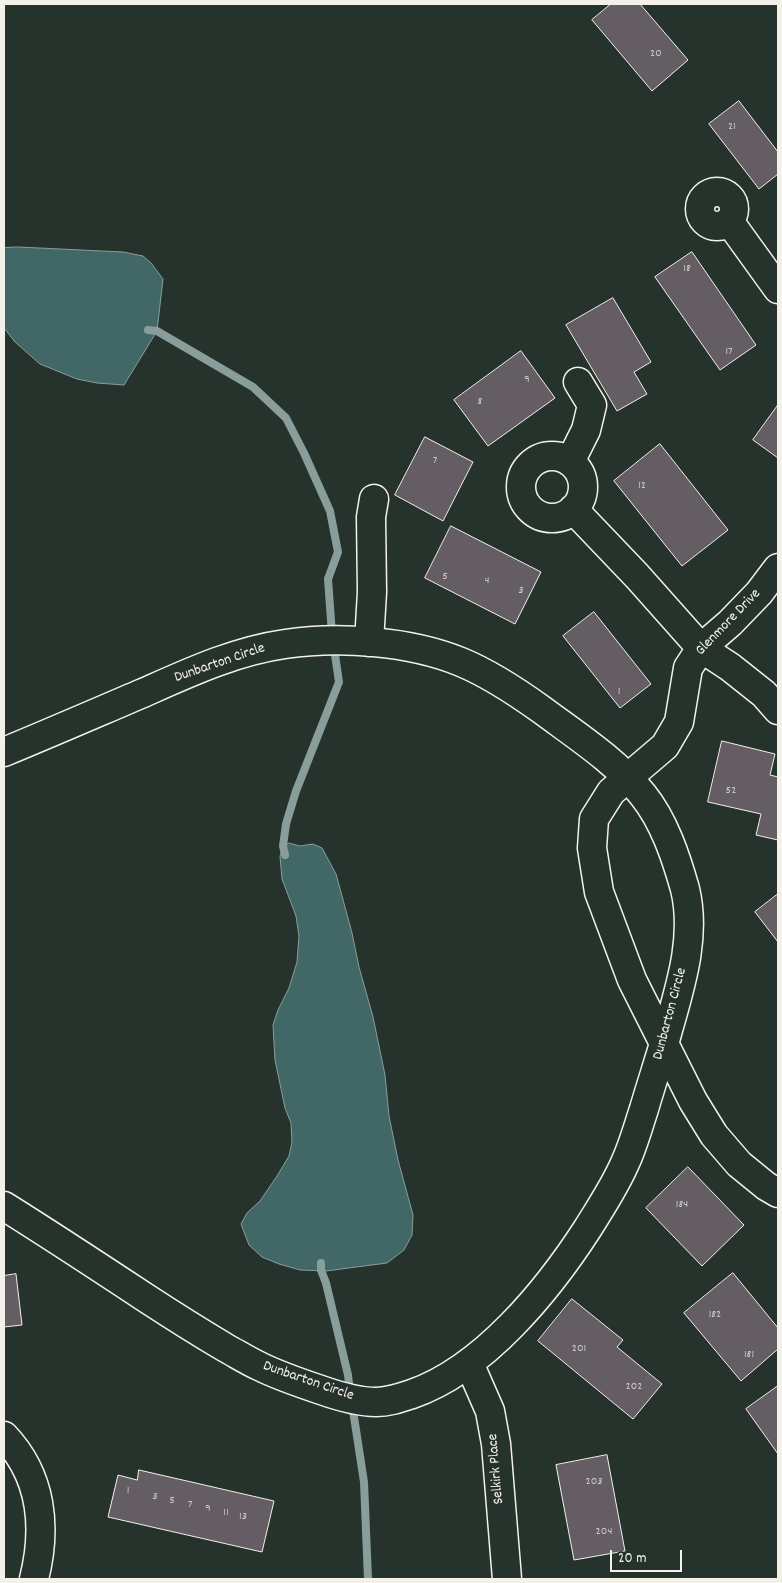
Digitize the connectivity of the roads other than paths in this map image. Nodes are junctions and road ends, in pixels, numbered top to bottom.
1 (729, 221) dead end
2 (778, 289) edge
3 (578, 382) dead end
4 (570, 462) junction
5 (374, 499) dead end
6 (573, 509) junction
7 (778, 568) edge
8 (369, 642) junction
9 (701, 648) junction
10 (778, 710) edge
11 (4, 752) edge
12 (628, 778) junction
13 (664, 1044) junction
14 (778, 1193) edge
15 (4, 1206) edge
16 (469, 1363) junction
17 (4, 1436) edge
18 (34, 1579) edge
19 (507, 1579) edge

1 - 2 street
3 - 4 street
4 - 6 street
4 - 6 street
5 - 8 street
6 - 9 street
7 - 9 street, Glenmore Drive
8 - 11 street, Dunbarton Circle
8 - 12 street, Dunbarton Circle
9 - 10 street
9 - 12 street, Glenmore Drive
12 - 13 street, Dunbarton Circle
12 - 13 street, Glenmore Drive
13 - 14 street, Glenmore Drive
13 - 16 street, Dunbarton Circle
15 - 16 street, Dunbarton Circle
16 - 19 street, Selkirk Place
17 - 18 street

